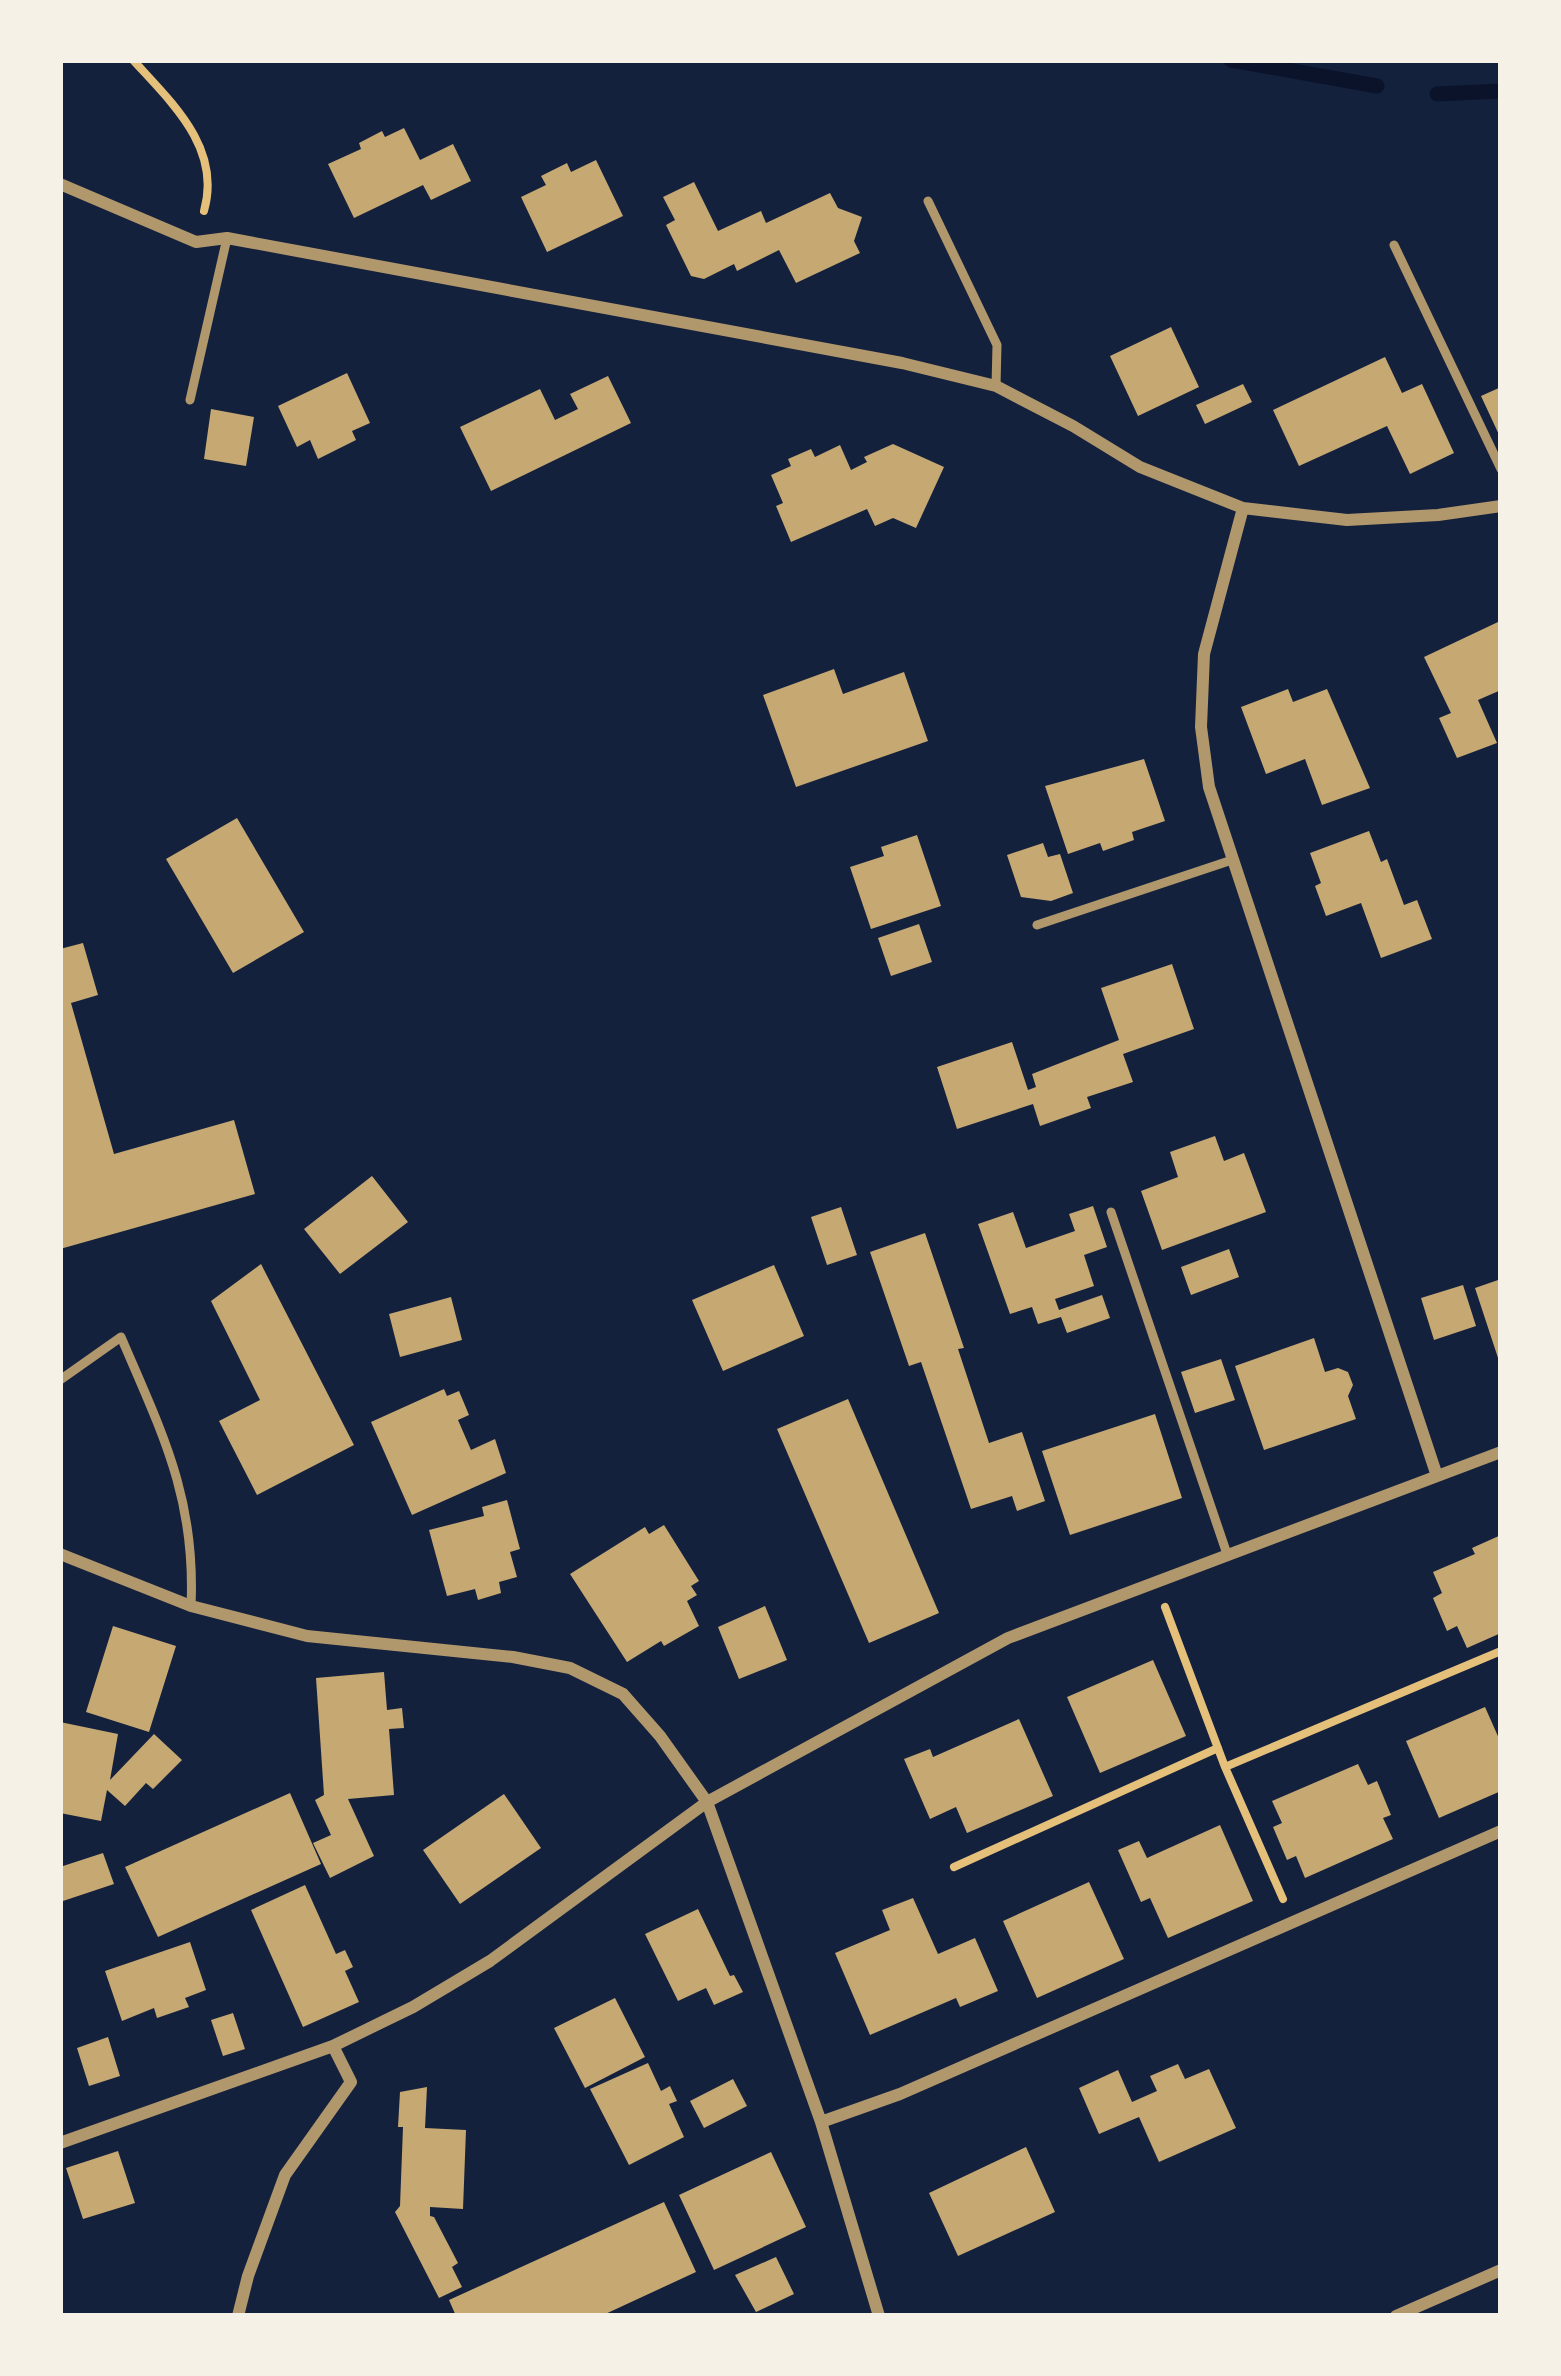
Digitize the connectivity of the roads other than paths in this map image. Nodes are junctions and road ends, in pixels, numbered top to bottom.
1 (60, 184) edge
2 (928, 201) dead end
3 (227, 238) junction
4 (1394, 244) dead end
5 (996, 386) junction
6 (190, 400) dead end
7 (1501, 469) edge
8 (1501, 506) edge
9 (1243, 508) junction
10 (1232, 860) junction
11 (1037, 926) dead end
12 (1111, 1212) dead end
13 (60, 1380) edge
14 (1501, 1452) edge
15 (1437, 1476) junction
16 (60, 1554) edge
17 (1227, 1554) junction
18 (191, 1606) junction
19 (707, 1802) junction
20 (1501, 1832) edge
21 (333, 2046) junction
22 (820, 2122) junction
23 (60, 2143) edge
24 (1501, 2270) edge
25 (238, 2316) edge
26 (879, 2316) edge
27 (1396, 2316) edge

1 - 3 street
2 - 5 lane
3 - 5 street
3 - 6 lane
4 - 7 lane
5 - 9 street
8 - 9 street
9 - 10 street
10 - 11 lane
10 - 15 street
12 - 17 lane
13 - 18 lane
14 - 15 street
15 - 17 street
16 - 18 street
17 - 19 street
18 - 19 street
19 - 21 street
19 - 22 street
20 - 22 street
21 - 23 street
21 - 25 street
22 - 26 street
24 - 27 street

